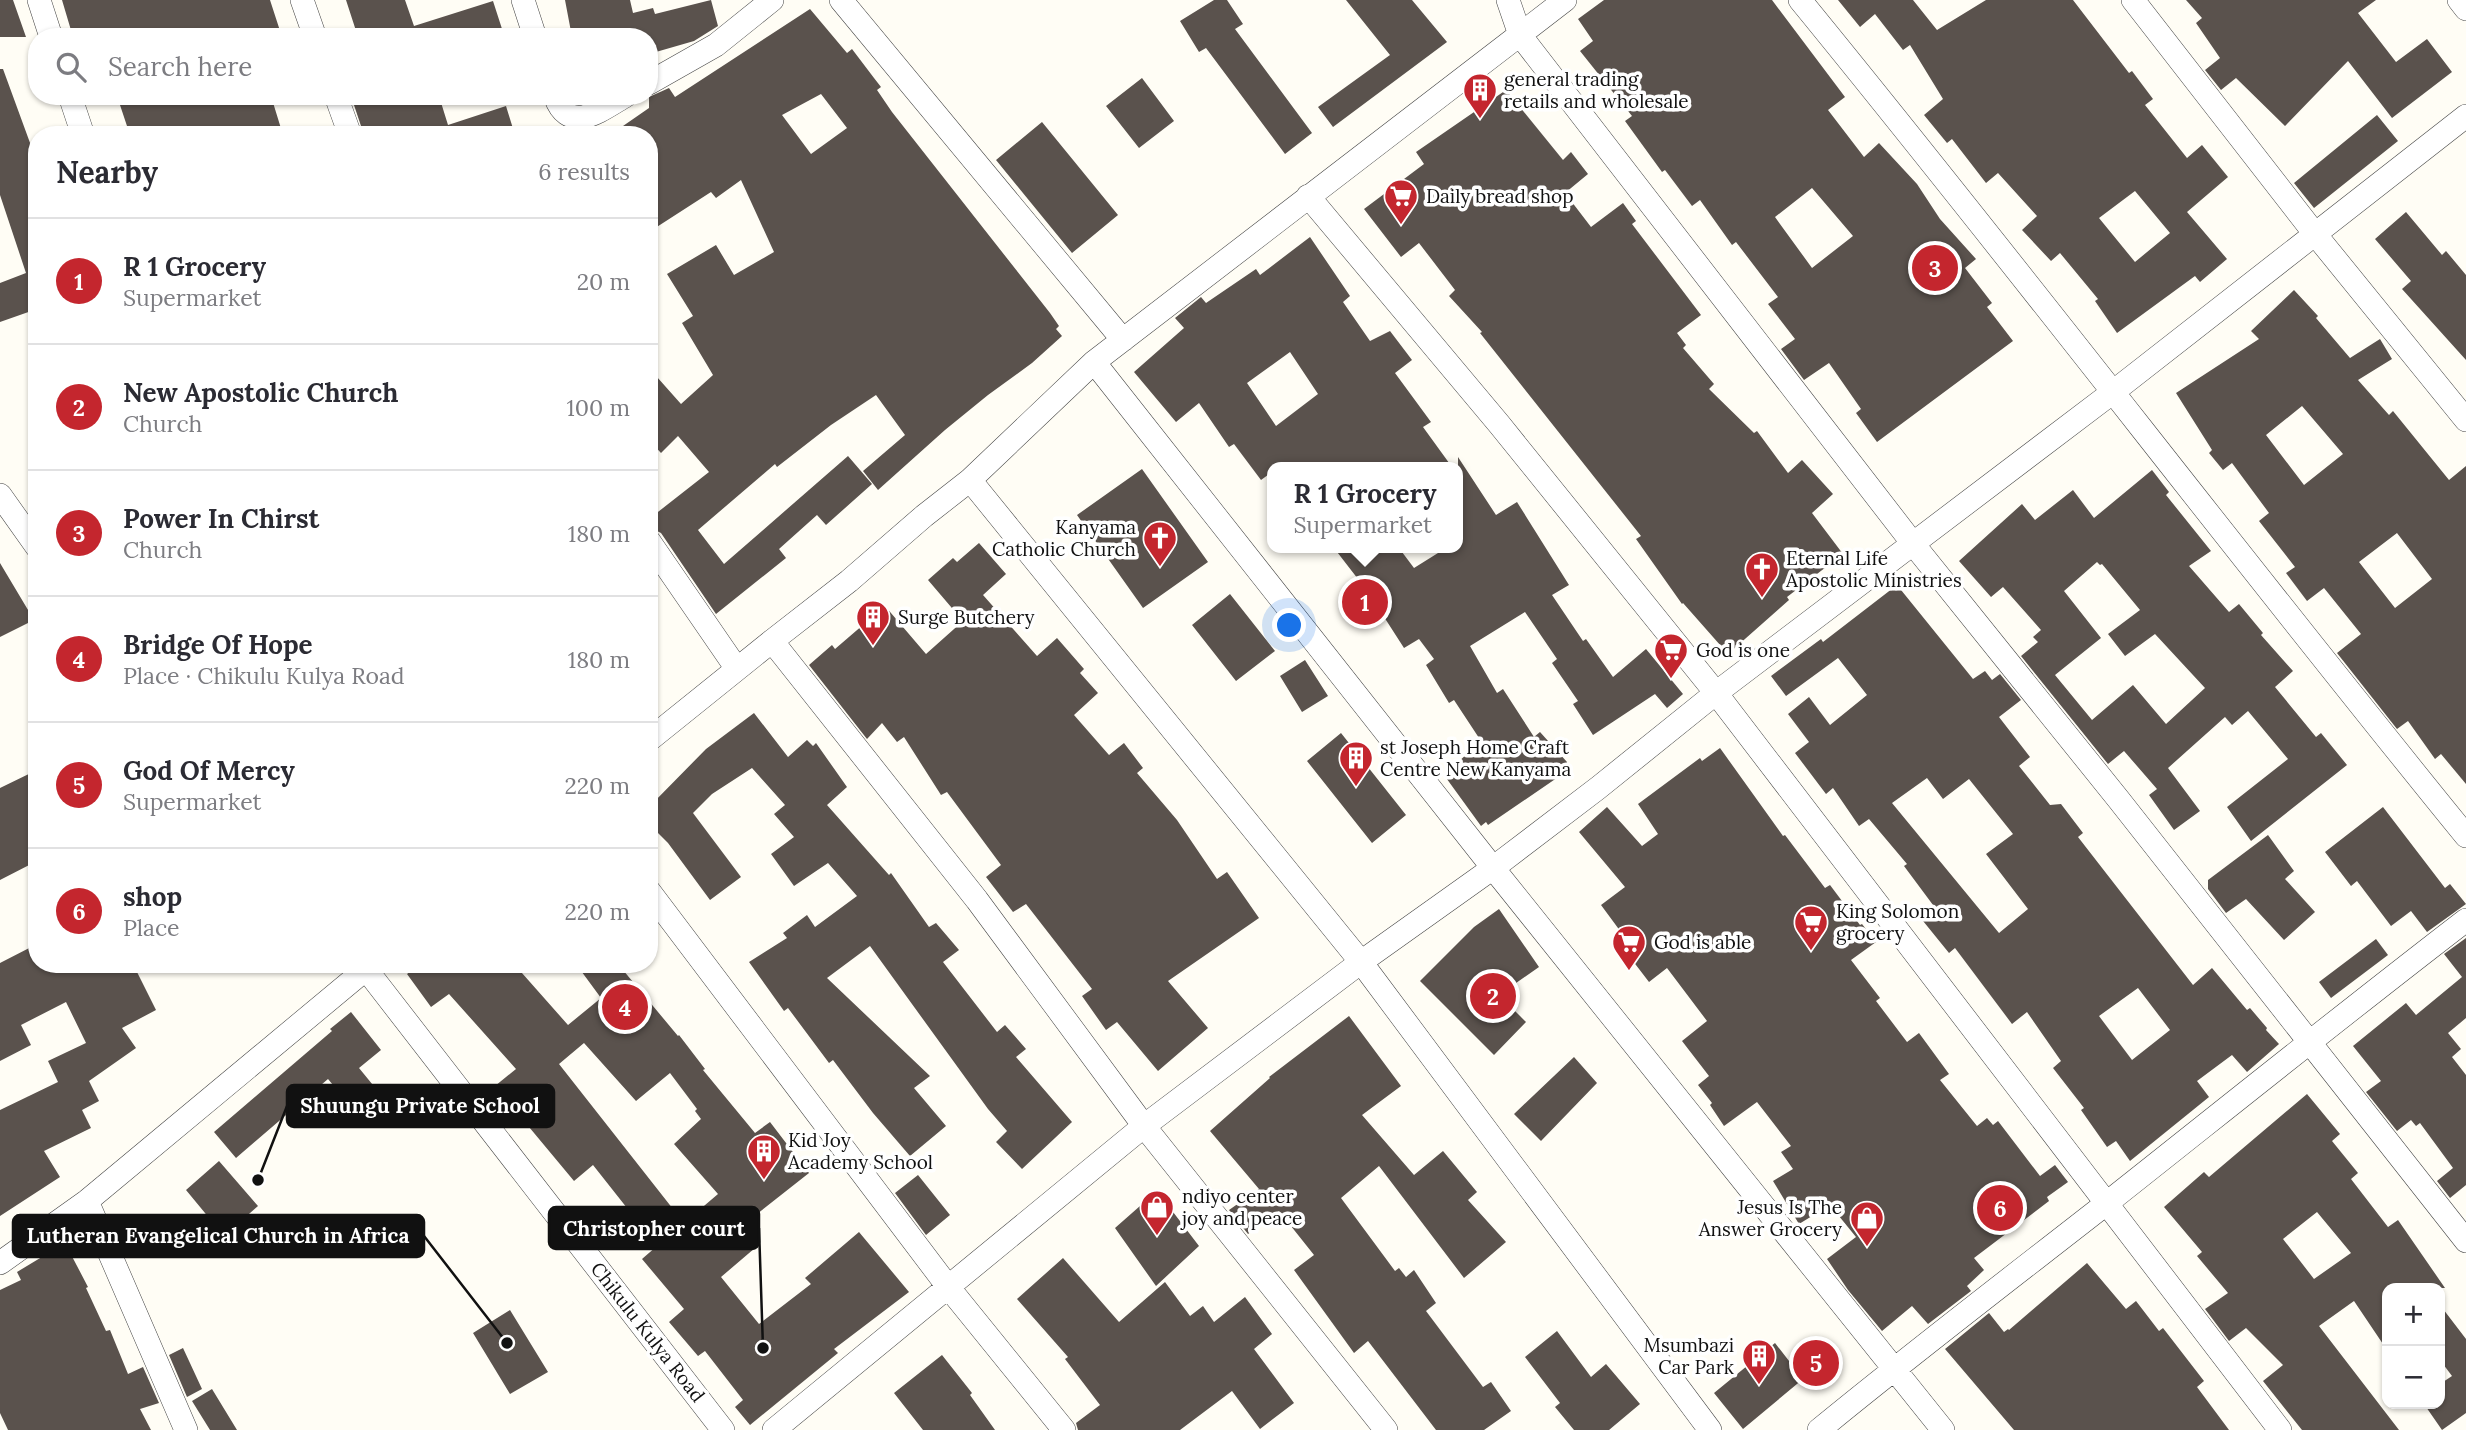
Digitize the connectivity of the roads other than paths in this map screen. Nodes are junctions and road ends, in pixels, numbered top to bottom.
1 (38, 0) edge
2 (302, 0) edge
3 (523, 0) edge
4 (772, 0) edge
5 (841, 0) edge
6 (1508, 0) edge
7 (1565, 0) edge
8 (1800, 0) edge
9 (2133, 0) edge
10 (2459, 0) edge
11 (2466, 9) edge
12 (48, 28) edge
13 (312, 28) edge
14 (532, 28) edge
15 (1520, 35) junction
16 (658, 78) edge
17 (73, 105) edge
18 (339, 105) edge
19 (560, 105) edge
20 (609, 105) edge
21 (2466, 116) edge
22 (80, 126) edge
23 (347, 126) edge
24 (1308, 196) junction
25 (2315, 234) junction
26 (1123, 340) junction
27 (1094, 362) junction
28 (2113, 392) junction
29 (2466, 420) edge
30 (970, 480) junction
31 (0, 495) edge
32 (28, 534) edge
33 (1914, 545) junction
34 (658, 554) edge
35 (772, 641) junction
36 (737, 668) junction
37 (1716, 693) junction
38 (658, 733) edge
39 (2466, 836) edge
40 (1493, 869) junction
41 (658, 903) edge
42 (2466, 920) edge
43 (1361, 962) junction
44 (359, 973) edge
45 (372, 973) edge
46 (2309, 1041) junction
47 (1143, 1126) junction
48 (87, 1201) junction
49 (2108, 1202) junction
50 (2466, 1241) edge
51 (0, 1263) edge
52 (949, 1288) junction
53 (1895, 1367) junction
54 (186, 1430) edge
55 (723, 1430) edge
56 (774, 1430) edge
57 (1064, 1430) edge
58 (1386, 1430) edge
59 (1710, 1430) edge
60 (1819, 1430) edge
61 (1943, 1430) edge
62 (2280, 1430) edge

1 - 12 street
2 - 13 street
3 - 14 street
4 - 16 street
5 - 26 street
6 - 15 street
7 - 15 street
8 - 28 street
9 - 25 street
10 - 11 street
15 - 24 street
15 - 33 street
17 - 22 street
18 - 23 street
19 - 20 street
21 - 25 street
24 - 26 street
24 - 37 street
25 - 28 street
25 - 29 street
26 - 27 street
27 - 30 street
27 - 40 street
28 - 33 street
28 - 39 street
30 - 35 street
30 - 43 street
31 - 32 street
33 - 37 street
33 - 46 street
34 - 36 street
35 - 36 street
35 - 47 street
36 - 38 street
37 - 40 street
37 - 49 street
40 - 43 street
40 - 53 street
41 - 52 street
42 - 46 street
43 - 47 street
43 - 59 street
44 - 48 street
45 - 55 street, Chikulu Kulya Road
46 - 49 street
46 - 50 street
47 - 52 street
47 - 58 street
48 - 51 street
48 - 54 street
49 - 53 street
49 - 62 street
52 - 56 street
52 - 57 street
53 - 60 street
53 - 61 street

